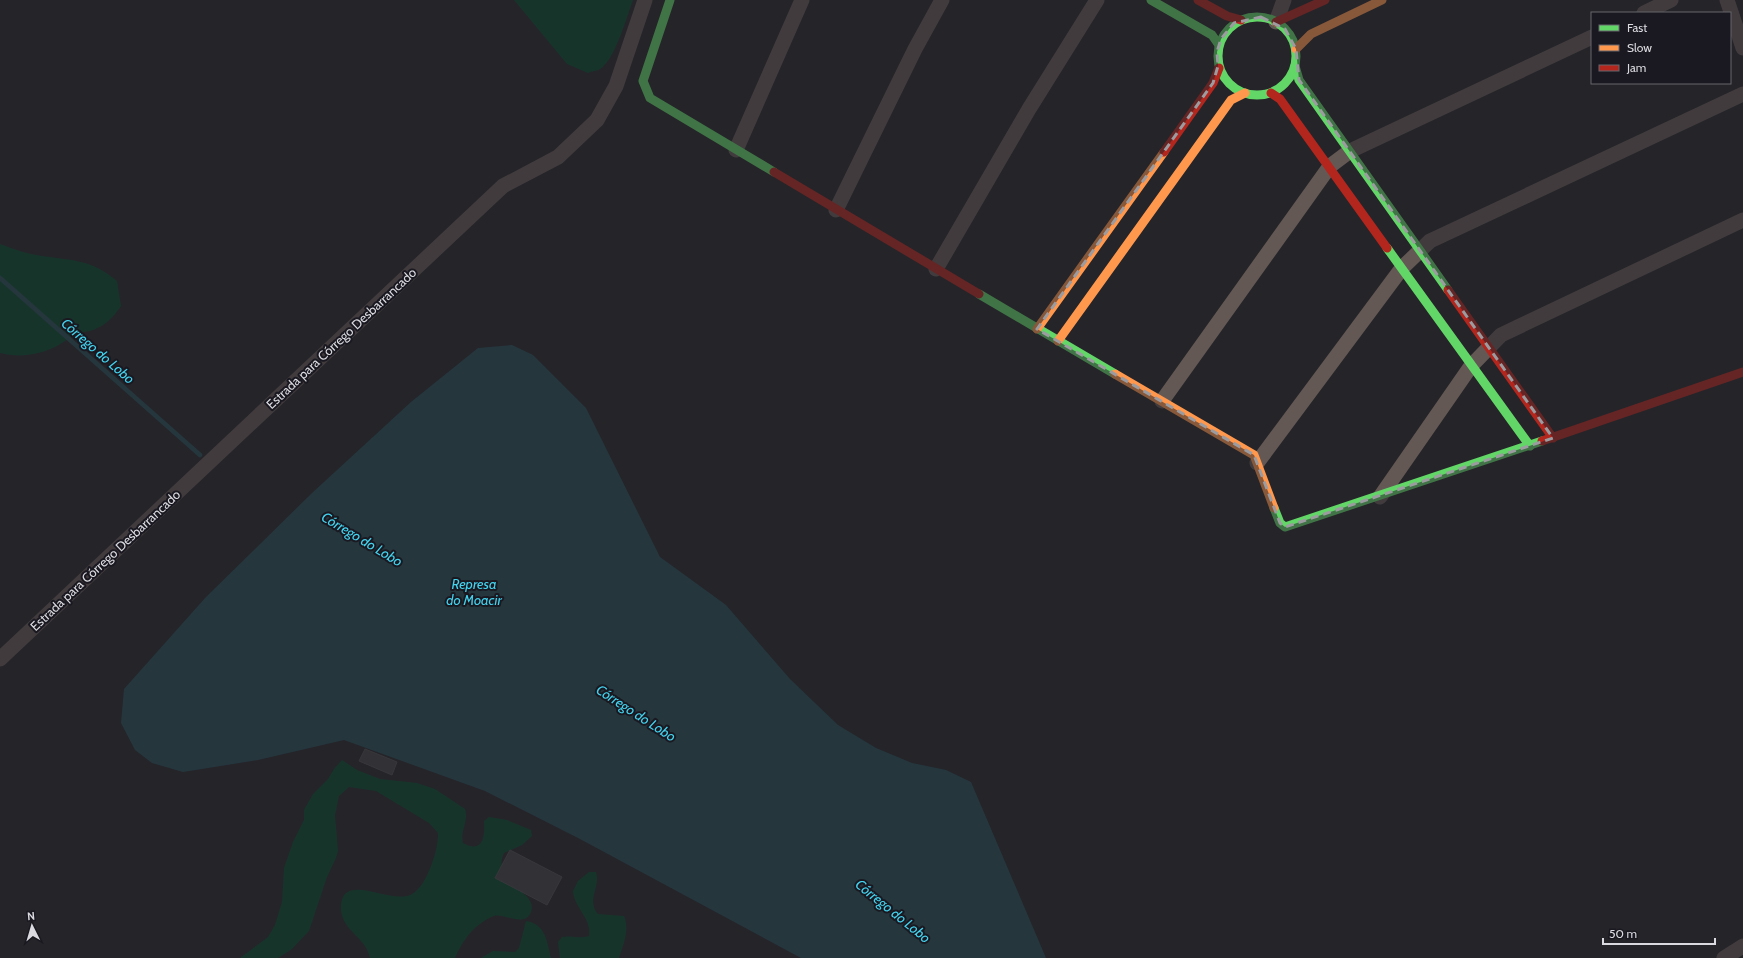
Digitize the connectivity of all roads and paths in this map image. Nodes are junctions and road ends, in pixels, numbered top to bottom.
1 (645, 0) edge
2 (670, 0) edge
3 (802, 0) edge
4 (942, 0) edge
5 (1097, 0) edge
6 (1198, 0) edge
7 (1284, 0) edge
8 (1325, 0) edge
9 (1382, 0) edge
10 (1671, 0) edge
11 (1727, 0) edge
12 (1155, 1) edge
13 (1646, 12) edge
14 (1241, 20) junction
15 (1276, 22) junction
16 (1591, 37) edge
17 (1218, 46) junction
18 (1743, 48) edge
19 (1296, 49) junction
20 (1295, 66) junction
21 (1219, 68) junction
22 (1245, 93) junction
23 (1271, 93) junction
24 (1743, 94) edge
25 (736, 150) junction
26 (1350, 151) junction
27 (1330, 166) junction
28 (836, 210) junction
29 (1743, 220) edge
30 (1420, 250) junction
31 (1402, 268) junction
32 (936, 269) junction
33 (1037, 328) junction
34 (1058, 341) junction
35 (1489, 348) junction
36 (1471, 366) junction
37 (1743, 372) edge
38 (1162, 401) junction
39 (1553, 438) junction
40 (1530, 446) junction
41 (1257, 463) junction
42 (1379, 497) junction
43 (0, 658) edge
44 (1743, 946) edge
45 (1724, 958) edge

1 - 43 street, Estrada para Córrego Desbarrancado
2 - 25 street
3 - 25 street
4 - 28 street
5 - 32 street
6 - 14 street
7 - 15 street
8 - 15 street
9 - 19 street
10 - 13 street
11 - 18 street
12 - 17 street
14 - 15 street
14 - 17 street
15 - 19 street
16 - 26 street
17 - 21 street
19 - 20 street
20 - 23 street
20 - 26 street
21 - 22 street
21 - 33 street
22 - 23 street
22 - 34 street
23 - 27 street
24 - 30 street
25 - 28 street
26 - 27 street
26 - 30 street
27 - 31 street
27 - 38 street
28 - 32 street
29 - 35 street
30 - 31 street
30 - 35 street
31 - 36 street
31 - 41 street
32 - 33 street
33 - 34 street
34 - 38 street
35 - 36 street
35 - 39 street
36 - 40 street
36 - 42 street
37 - 39 street
38 - 41 street
39 - 40 street
40 - 42 street
41 - 42 street
44 - 45 street

